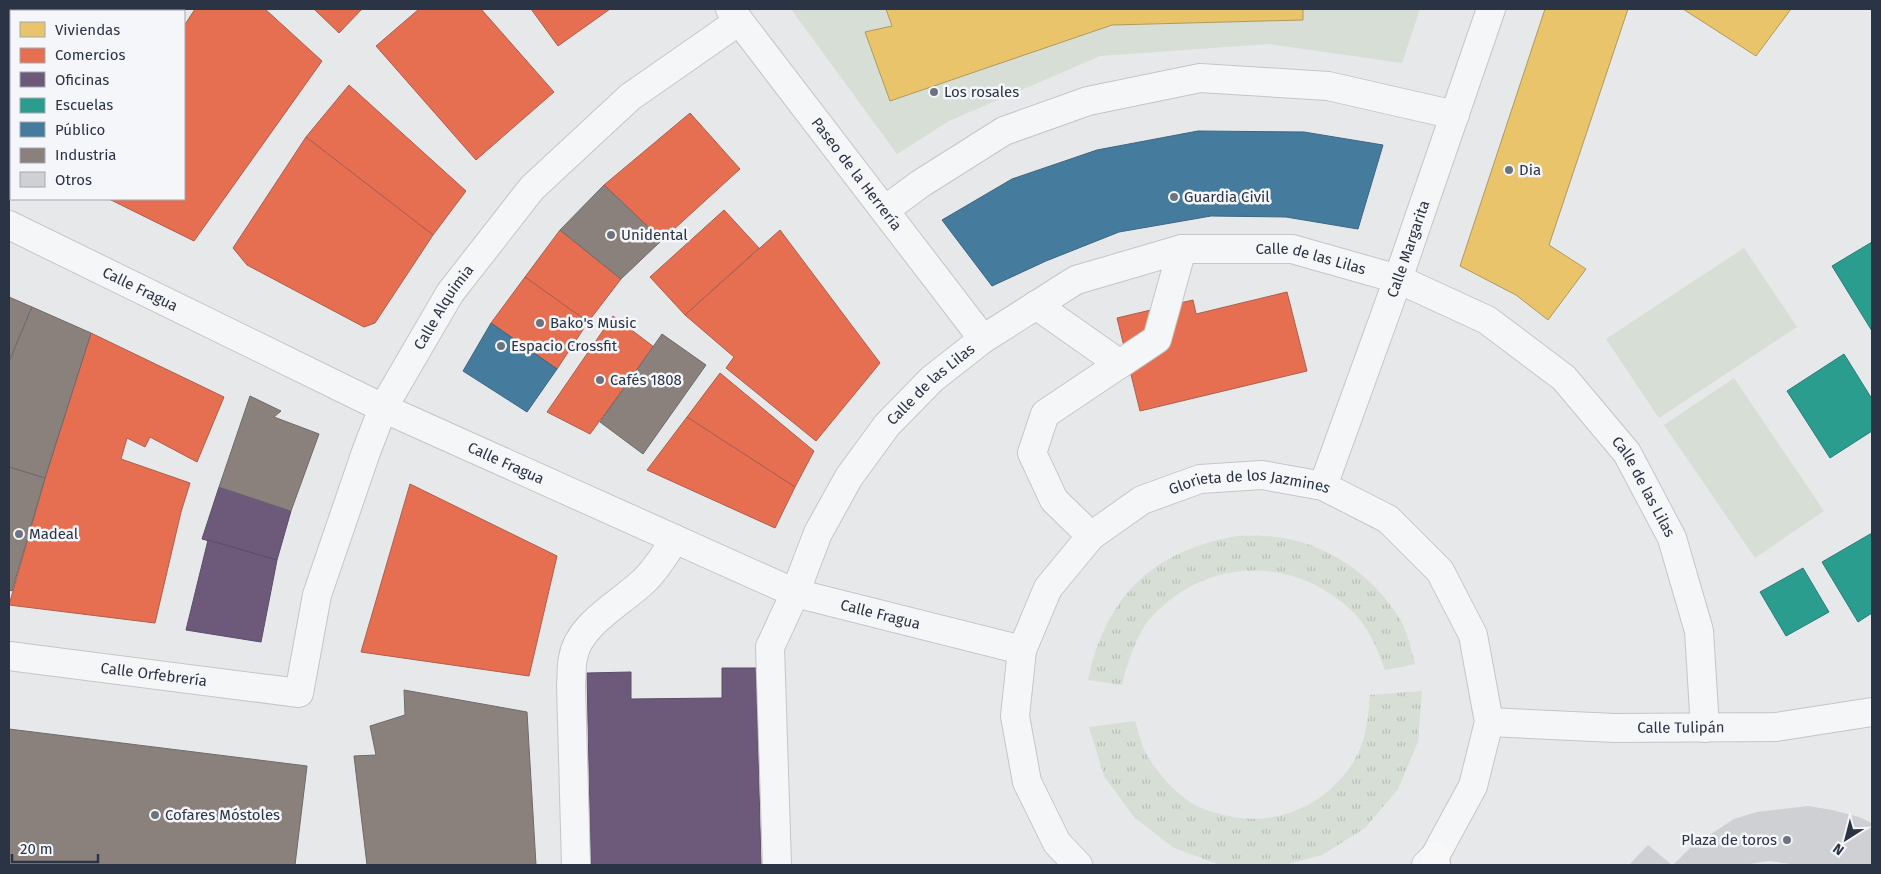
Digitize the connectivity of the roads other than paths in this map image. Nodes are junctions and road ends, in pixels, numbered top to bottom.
1 (1491, 9) edge
2 (735, 15) edge
3 (1455, 114) junction
4 (885, 210) junction
5 (9, 225) edge
6 (1182, 250) junction
7 (1398, 279) junction
8 (1036, 305) junction
9 (983, 339) junction
10 (1120, 364) junction
11 (383, 408) junction
12 (1324, 486) junction
13 (1091, 536) junction
14 (675, 539) junction
15 (795, 593) junction
16 (1022, 650) junction
17 (9, 656) edge
18 (299, 693) joint
19 (1872, 712) edge
20 (1489, 722) junction
21 (1705, 728) junction
22 (1433, 862) edge
23 (576, 865) edge
24 (777, 865) edge
25 (1078, 865) edge

1 - 3 street, Calle Margarita
2 - 4 street, Paseo de la Herrería
2 - 11 street, Calle Alquimia
3 - 4 street
3 - 7 street, Calle Margarita
4 - 9 street, Paseo de la Herrería
5 - 11 street, Calle Fragua
6 - 7 street, Calle de las Lilas
6 - 8 street, Calle de las Lilas
6 - 10 street
7 - 12 street, Calle Margarita
7 - 21 street, Calle de las Lilas
8 - 9 street, Calle de las Lilas
8 - 10 street
9 - 15 street, Calle de las Lilas
10 - 13 street
11 - 14 street, Calle Fragua
11 - 18 street, Calle Alquimia
12 - 13 street, Glorieta de los Jazmines
12 - 20 street, Glorieta de los Jazmines
13 - 16 street, Glorieta de los Jazmines
14 - 15 street, Calle Fragua
14 - 23 street
15 - 16 street, Calle Fragua
15 - 24 street, Calle de las Lilas
16 - 25 street, Glorieta de los Jazmines
17 - 18 street, Calle Orfebrería
19 - 21 street, Calle Tulipán
20 - 21 street, Calle Tulipán
20 - 22 street, Glorieta de los Jazmines

